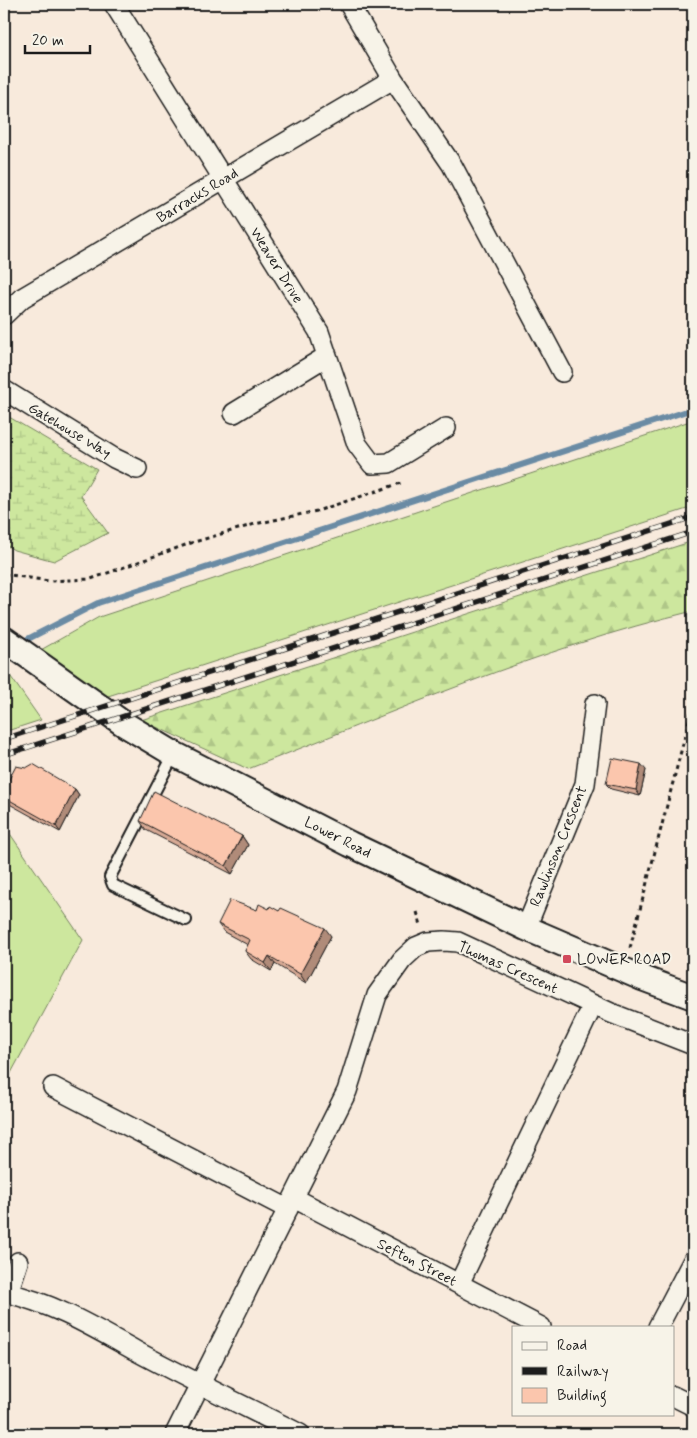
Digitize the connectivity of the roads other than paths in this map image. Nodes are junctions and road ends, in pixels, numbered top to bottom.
1 (114, 4) edge
2 (349, 4) edge
3 (393, 79) junction
4 (223, 179) junction
5 (4, 316) edge
6 (327, 356) junction
7 (562, 372) dead end
8 (4, 390) edge
9 (234, 413) dead end
10 (446, 428) dead end
11 (137, 469) dead end
12 (4, 638) edge
13 (595, 704) dead end
14 (174, 754) junction
15 (186, 920) dead end
16 (526, 928) junction
17 (693, 997) edge
18 (593, 1005) junction
19 (693, 1045) edge
20 (53, 1087) dead end
21 (291, 1204) junction
22 (693, 1260) edge
23 (18, 1262) dead end
24 (459, 1284) junction
25 (6, 1293) edge
26 (539, 1326) edge
27 (659, 1326) edge
28 (200, 1384) junction
29 (674, 1396) edge
30 (693, 1406) edge
31 (175, 1434) edge
32 (300, 1434) edge

1 - 4 street, Weaver Drive
2 - 3 street
3 - 4 street, Barracks Road
3 - 7 street
4 - 5 street, Barracks Road
4 - 6 street, Weaver Drive
6 - 9 street
6 - 10 street, Weaver Drive
8 - 11 street, Gatehouse Way
12 - 14 street, Lower Road
13 - 16 street, Rawlinson Crescent
14 - 15 lane
14 - 16 street, Lower Road
16 - 17 street, Lower Road
18 - 19 street, Thomas Crescent
18 - 21 street, Thomas Crescent
18 - 24 street
20 - 21 street, Sefton Street
21 - 24 street, Sefton Street
21 - 28 street, Thomas Crescent
22 - 27 street
23 - 25 street
24 - 26 street, Sefton Street
25 - 28 street
28 - 31 street, Thomas Crescent
28 - 32 street
29 - 30 street

